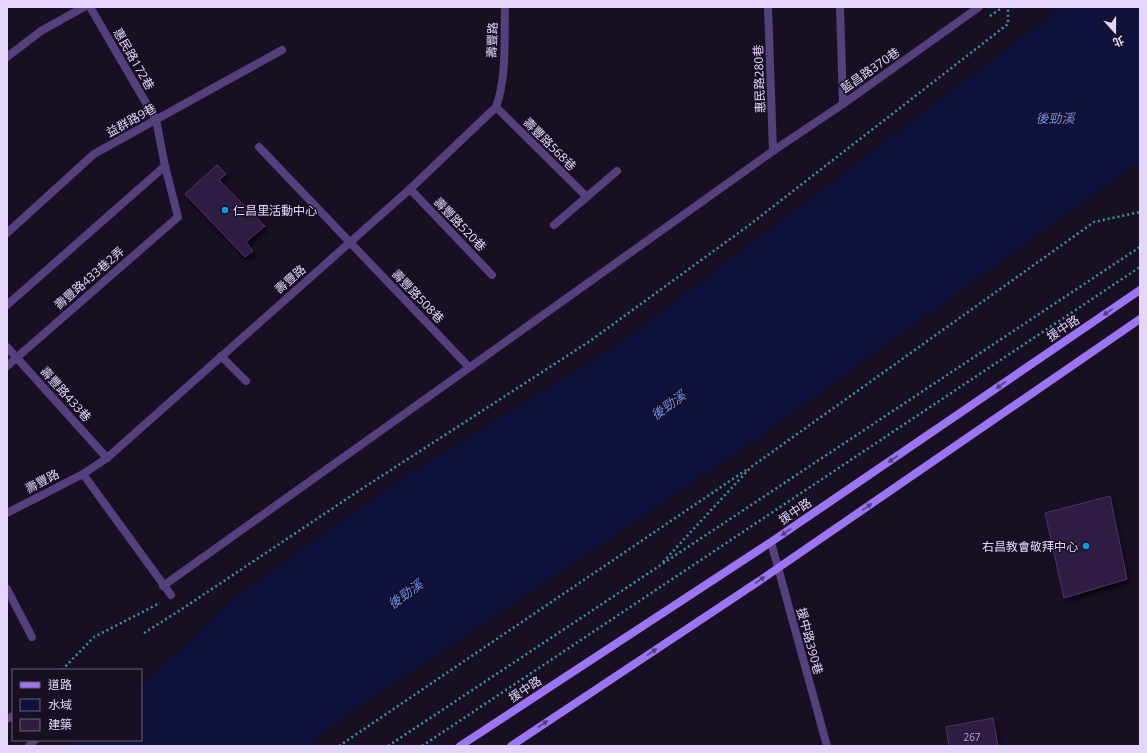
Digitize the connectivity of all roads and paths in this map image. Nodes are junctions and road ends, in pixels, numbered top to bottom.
1 (84, 7) edge
2 (90, 7) edge
3 (504, 7) edge
4 (768, 7) edge
5 (840, 7) edge
6 (979, 7) edge
7 (1008, 7) edge
8 (282, 50) dead end
9 (7, 57) edge
10 (843, 104) junction
11 (496, 107) junction
12 (156, 120) junction
13 (260, 147) dead end
14 (773, 151) junction
15 (165, 166) junction
16 (617, 171) dead end
17 (410, 189) junction
18 (587, 197) junction
19 (1140, 212) edge
20 (178, 217) joint
21 (554, 226) dead end
22 (7, 233) edge
23 (350, 242) junction
24 (1140, 247) edge
25 (1140, 267) edge
26 (492, 275) dead end
27 (1140, 290) edge
28 (7, 305) edge
29 (1140, 320) edge
30 (7, 347) edge
31 (221, 356) junction
32 (17, 358) junction
33 (7, 366) edge
34 (469, 367) junction
35 (246, 381) dead end
36 (107, 458) junction
37 (751, 467) junction
38 (83, 474) junction
39 (7, 513) edge
40 (771, 542) junction
41 (660, 566) junction
42 (778, 568) junction
43 (163, 586) junction
44 (7, 589) edge
45 (171, 595) joint
46 (144, 633) dead end
47 (32, 637) dead end
48 (63, 669) edge
49 (339, 746) edge
50 (388, 746) edge
51 (422, 746) edge
52 (460, 746) edge
53 (511, 746) edge
54 (827, 746) edge

1 - 9 street
2 - 12 street, 惠民路172巷
3 - 11 street, 壽豐路
4 - 14 street, 惠民路280巷
5 - 10 street
6 - 10 street, 藍昌路370巷
7 - 46 path
8 - 12 street, 益群路9巷
10 - 14 street, 藍昌路370巷
11 - 17 street, 壽豐路
11 - 18 street, 壽豐路568巷
12 - 15 street, 惠民路172巷
12 - 22 street, 益群路9巷
13 - 23 street, 壽豐路508巷
14 - 34 street, 藍昌路370巷
15 - 20 street, 惠民路172巷
15 - 28 street
16 - 18 street
17 - 23 street, 壽豐路
17 - 26 street, 壽豐路520巷
18 - 21 street
19 - 37 path
20 - 32 street, 壽豐路433巷2弄
23 - 31 street, 壽豐路
23 - 34 street, 壽豐路508巷
24 - 41 path
25 - 51 path
27 -> 40 street, 援中路
42 -> 29 street
30 - 32 street, 壽豐路433巷
31 - 35 street
31 - 36 street, 壽豐路
32 - 33 street, 壽豐路433巷2弄
32 - 36 street, 壽豐路433巷
34 - 43 street, 藍昌路370巷
36 - 38 street, 壽豐路
37 - 41 path
37 - 49 path
38 - 39 street, 壽豐路
38 - 43 street
40 - 42 street, 援中路390巷
40 - 52 street, 援中路
41 - 50 path
53 -> 42 street
42 - 54 street, 援中路390巷
43 - 45 street
44 - 47 street
45 - 48 path

